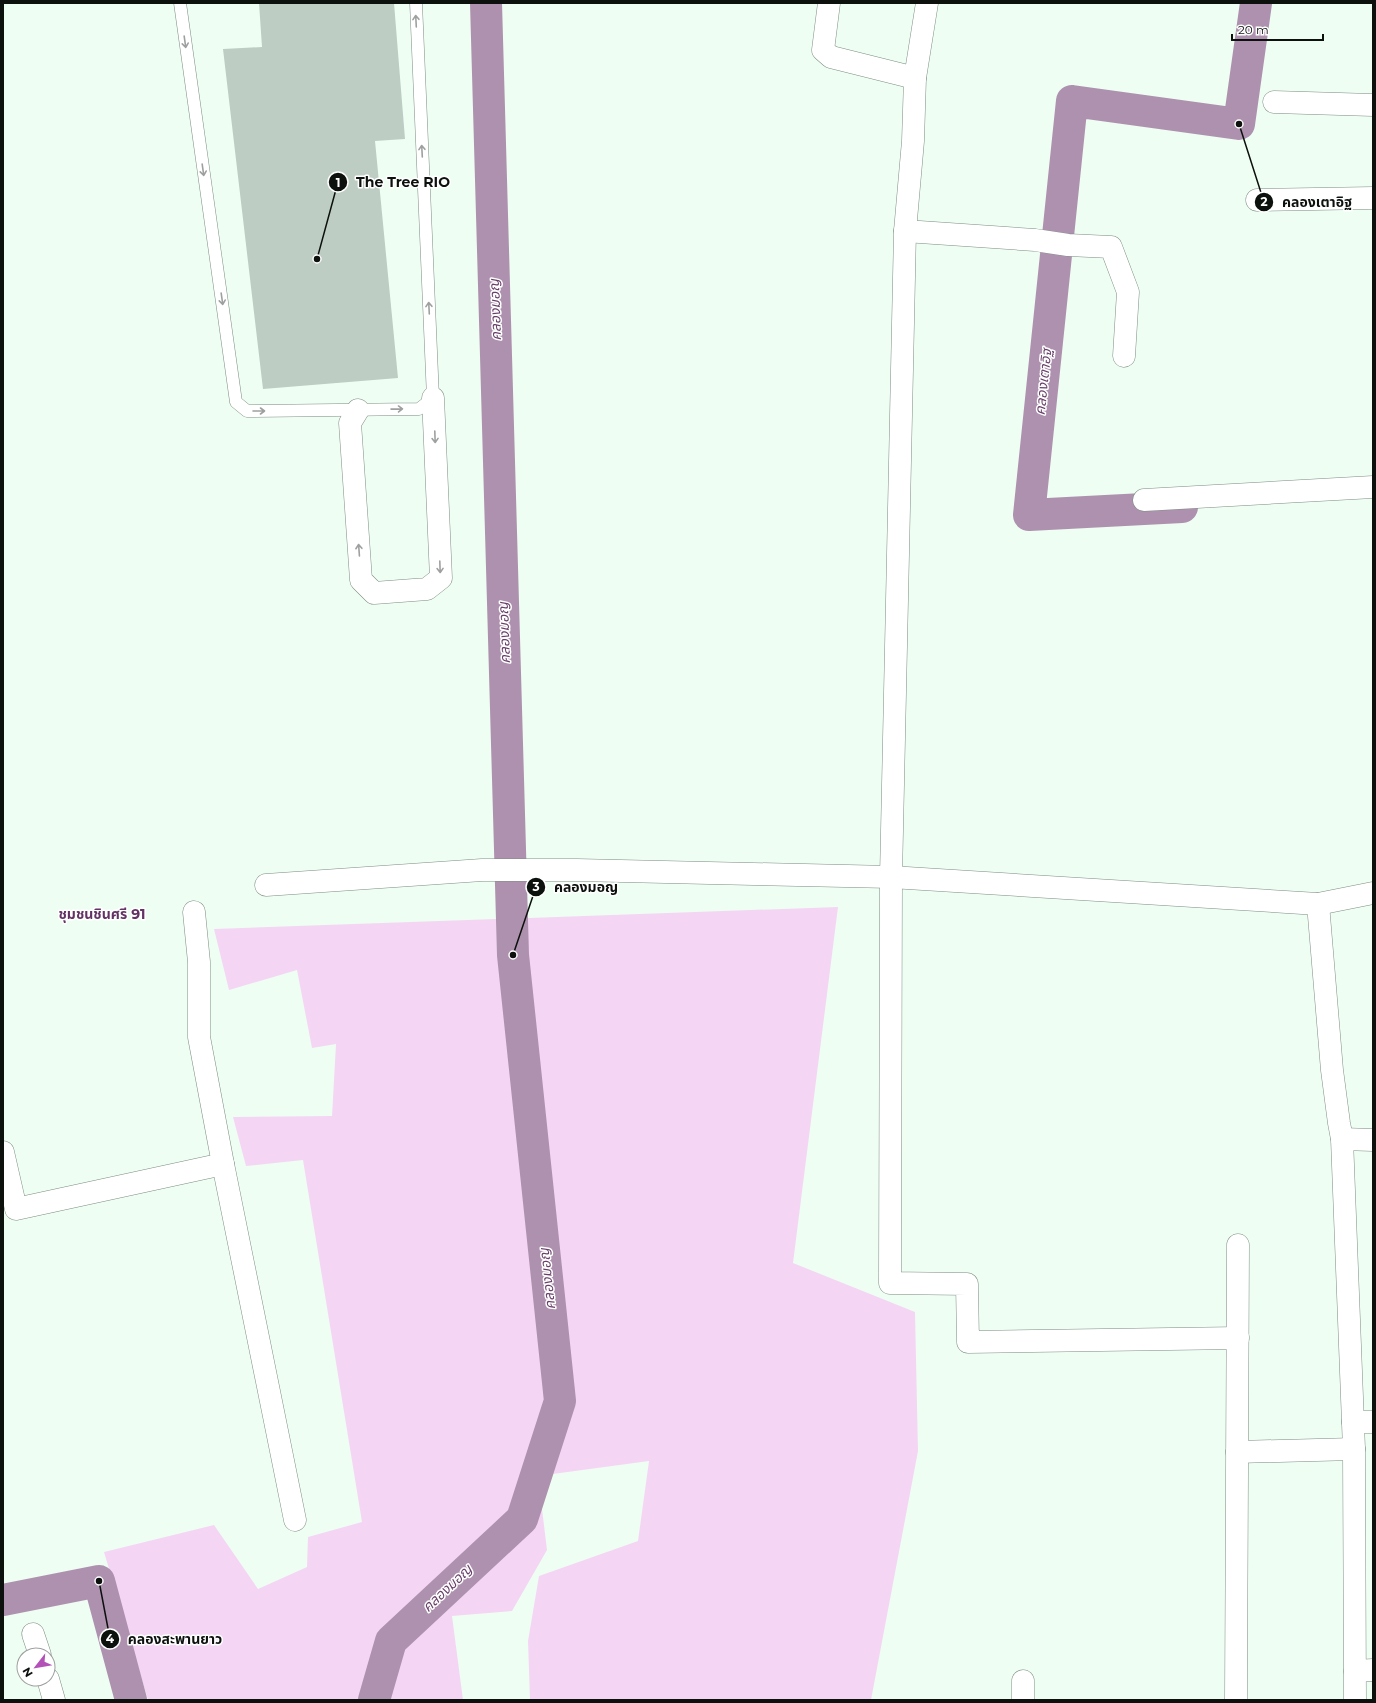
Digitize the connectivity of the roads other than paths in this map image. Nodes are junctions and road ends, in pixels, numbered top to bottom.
1 (180, 3) edge
2 (416, 3) edge
3 (829, 3) edge
4 (927, 3) edge
5 (915, 78) junction
6 (1274, 102) dead end
7 (1373, 105) edge
8 (1373, 198) edge
9 (1257, 200) dead end
10 (905, 231) junction
11 (1124, 356) dead end
12 (433, 398) junction
13 (358, 410) junction
14 (1373, 488) edge
15 (1144, 500) dead end
16 (891, 877) junction
17 (266, 886) dead end
18 (1373, 893) edge
19 (1318, 904) junction
20 (194, 912) dead end
21 (1342, 1139) junction
22 (1373, 1140) edge
23 (3, 1152) edge
24 (223, 1164) junction
25 (1238, 1245) dead end
26 (1238, 1338) junction
27 (1363, 1422) edge
28 (1354, 1449) junction
29 (1237, 1452) junction
30 (295, 1520) dead end
31 (33, 1634) dead end
32 (37, 1647) edge
33 (1364, 1671) edge
34 (50, 1687) edge
35 (54, 1700) edge
36 (1236, 1700) edge
37 (1355, 1700) edge

1 -> 13 lane
12 -> 2 lane
3 - 5 street
4 - 5 street
5 - 10 street
6 - 7 street
8 - 9 street
10 - 11 street
10 - 16 street
13 -> 12 lane
12 -> 13 street
14 - 15 street
16 - 17 street
16 - 19 street
16 - 26 street
18 - 19 street
19 - 21 street
20 - 24 street
21 - 22 street
21 - 27 street
23 - 24 street
24 - 30 street
25 - 26 street
26 - 29 street
27 - 28 street
28 - 29 street
28 - 33 street
29 - 36 street
31 - 32 street
33 - 37 street
34 - 35 street

